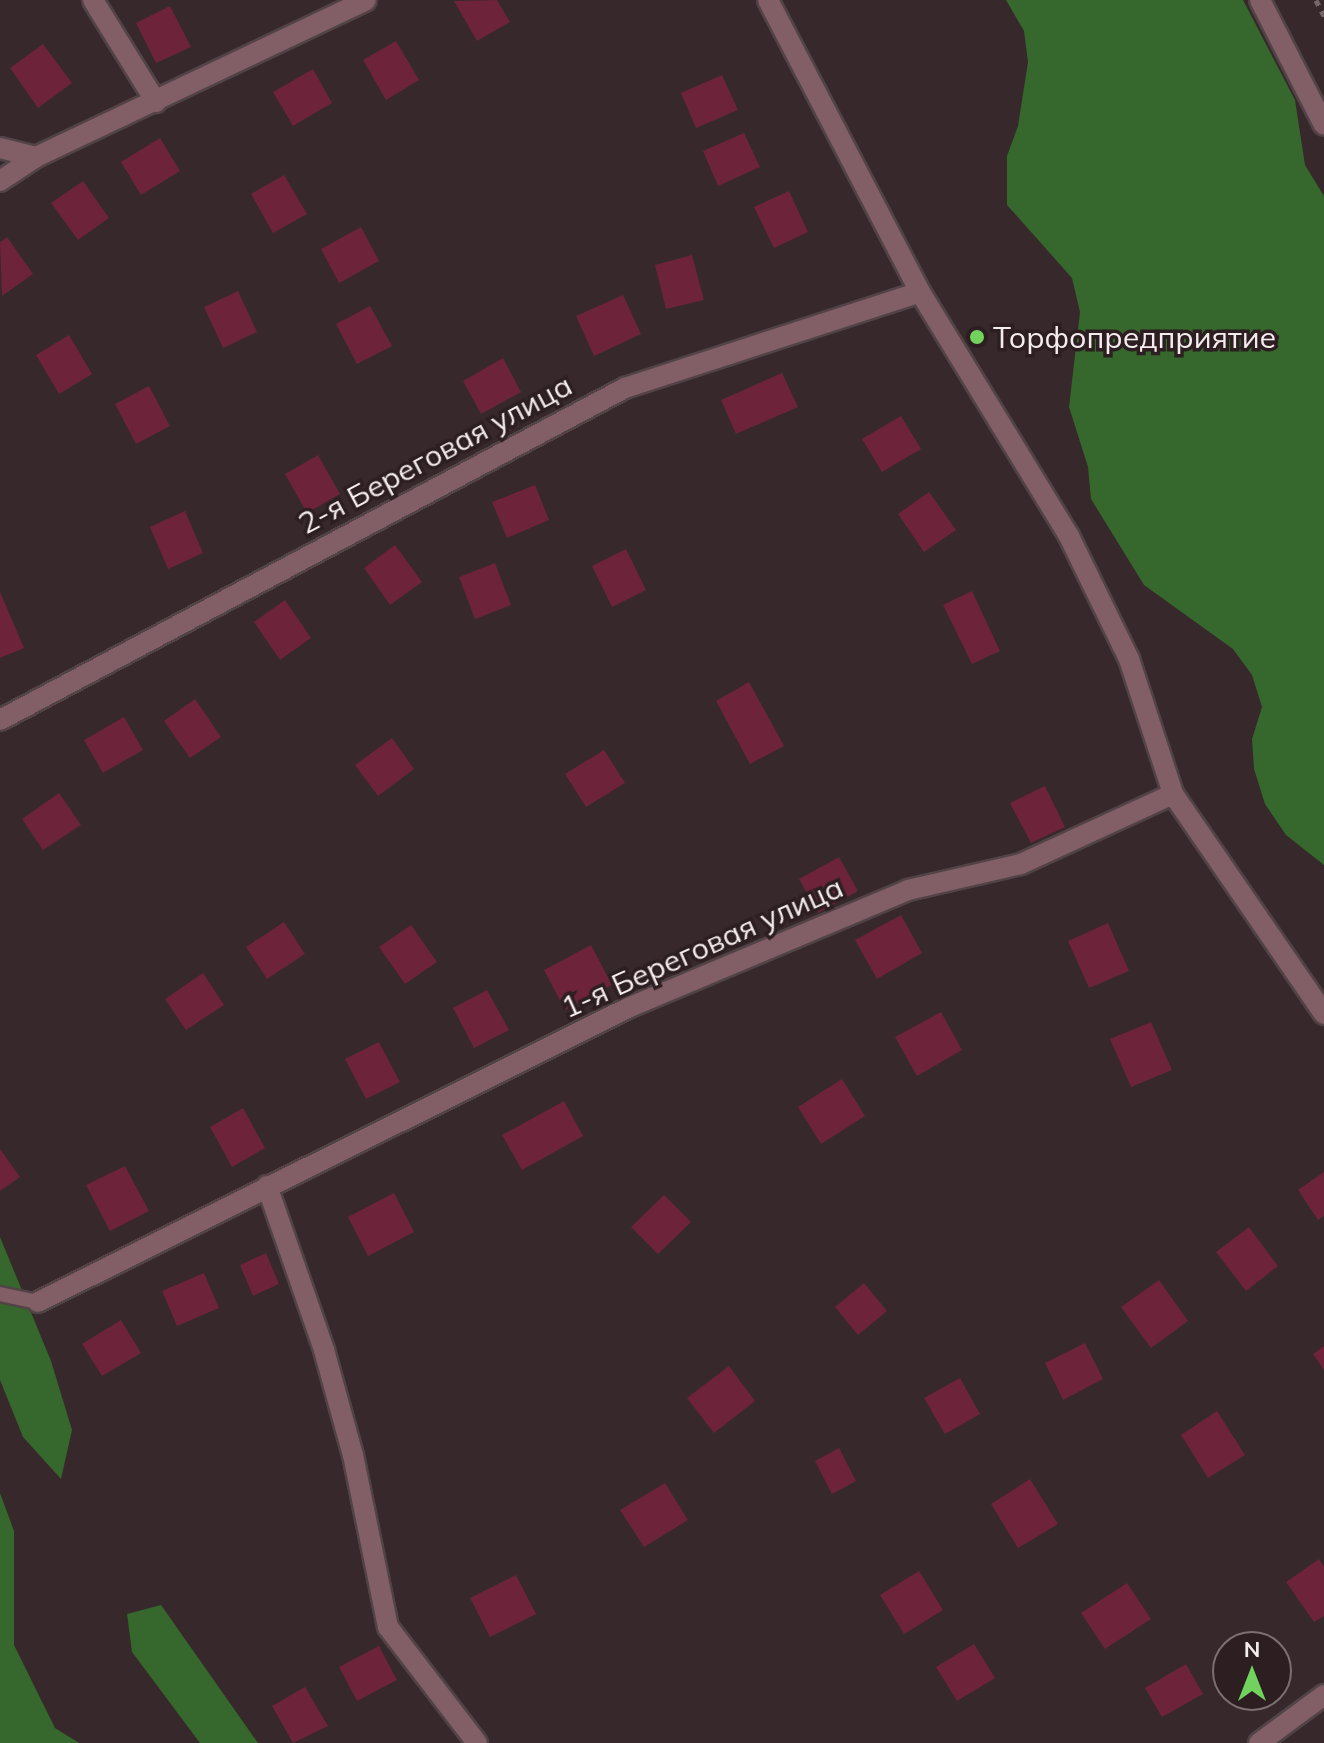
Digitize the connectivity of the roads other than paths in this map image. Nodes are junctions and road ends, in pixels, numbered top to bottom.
1 (93, 0) edge
2 (366, 0) edge
3 (768, 0) edge
4 (1260, 0) edge
5 (156, 102) junction
6 (1324, 125) edge
7 (0, 148) edge
8 (36, 157) junction
9 (0, 181) edge
10 (920, 292) junction
11 (0, 720) edge
12 (1173, 794) junction
13 (1324, 1014) edge
14 (267, 1186) junction
15 (0, 1294) edge
16 (38, 1302) joint
17 (1324, 1695) edge
18 (477, 1743) edge
19 (1259, 1743) edge

1 - 5 street
2 - 5 street
3 - 10 street
4 - 6 street
5 - 8 street
7 - 8 street
8 - 9 street
10 - 11 street, 2-я Береговая улица
10 - 12 street
12 - 13 street
12 - 14 street, 1-я Береговая улица
14 - 16 street, 1-я Береговая улица
14 - 18 street
15 - 16 lane
17 - 19 street

